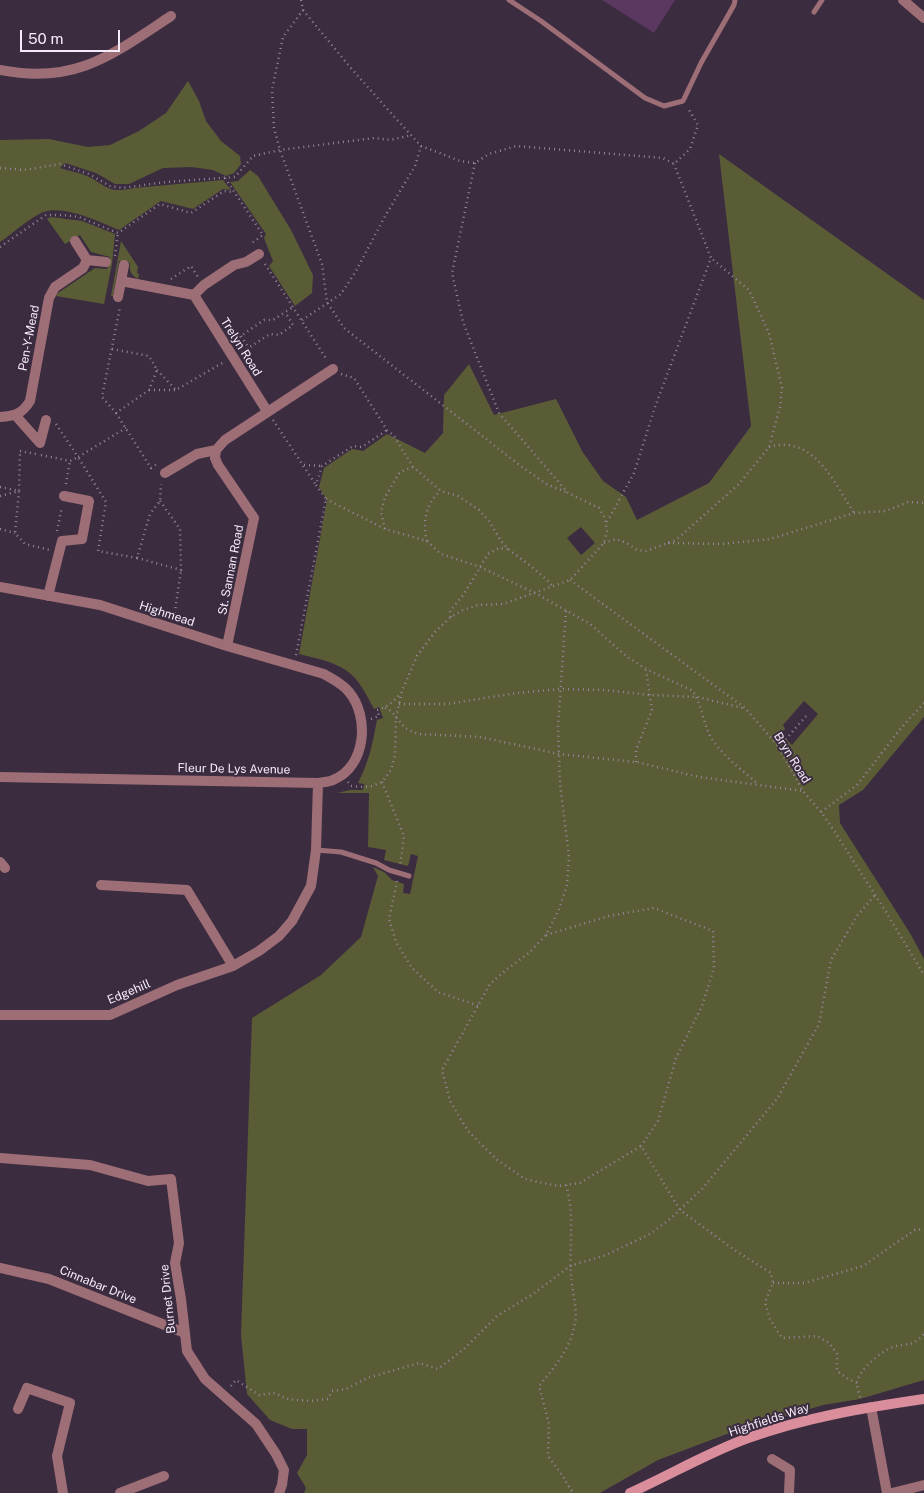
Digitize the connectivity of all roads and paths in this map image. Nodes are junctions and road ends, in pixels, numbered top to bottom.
1 (301, 0) edge
2 (509, 0) edge
3 (735, 0) edge
4 (822, 0) edge
5 (903, 0) edge
6 (303, 10) junction
7 (814, 12) dead end
8 (171, 16) dead end
9 (924, 18) edge
10 (0, 70) edge
11 (683, 100) junction
12 (412, 135) junction
13 (421, 146) junction
14 (280, 150) junction
15 (475, 163) junction
16 (674, 164) junction
17 (0, 168) edge
18 (225, 178) junction
19 (234, 192) junction
20 (118, 233) junction
21 (75, 241) dead end
22 (252, 243) dead end
23 (0, 247) edge
24 (259, 254) dead end
25 (711, 258) junction
26 (87, 260) junction
27 (115, 264) junction
28 (266, 265) dead end
29 (170, 279) dead end
30 (200, 279) dead end
31 (121, 281) junction
32 (194, 296) junction
33 (117, 300) joint
34 (327, 302) junction
35 (293, 307) junction
36 (284, 312) junction
37 (302, 320) junction
38 (241, 336) junction
39 (231, 342) dead end
40 (249, 348) junction
41 (112, 349) dead end
42 (236, 355) junction
43 (334, 368) junction
44 (157, 370) junction
45 (149, 390) junction
46 (176, 390) junction
47 (267, 411) junction
48 (116, 413) junction
49 (16, 416) junction
50 (0, 417) edge
51 (46, 420) joint
52 (126, 428) junction
53 (387, 430) junction
54 (769, 447) junction
55 (216, 450) junction
56 (78, 457) junction
57 (70, 461) junction
58 (177, 465) junction
59 (303, 465) junction
60 (322, 466) junction
61 (413, 467) junction
62 (160, 475) joint
63 (316, 485) junction
64 (0, 487) edge
65 (19, 491) junction
66 (442, 491) junction
67 (568, 493) junction
68 (0, 496) edge
69 (64, 496) junction
70 (326, 499) junction
71 (160, 501) junction
72 (924, 503) edge
73 (854, 513) junction
74 (607, 522) junction
75 (0, 529) edge
76 (385, 529) junction
77 (15, 532) junction
78 (56, 533) dead end
79 (427, 541) junction
80 (604, 543) junction
81 (667, 543) junction
82 (508, 549) junction
83 (52, 551) dead end
84 (137, 558) junction
85 (480, 567) junction
86 (181, 570) junction
87 (570, 580) junction
88 (0, 587) edge
89 (552, 587) junction
90 (535, 593) junction
91 (48, 596) junction
92 (566, 611) junction
93 (451, 617) junction
94 (172, 629) junction
95 (227, 646) junction
96 (296, 656) dead end
97 (646, 669) junction
98 (561, 689) junction
99 (402, 691) junction
100 (650, 695) junction
101 (697, 697) junction
102 (924, 703) edge
103 (399, 704) junction
104 (385, 708) junction
105 (745, 708) junction
106 (808, 715) dead end
107 (396, 717) junction
108 (371, 719) dead end
109 (778, 746) junction
110 (559, 754) junction
111 (636, 762) junction
112 (342, 775) junction
113 (0, 778) edge
114 (382, 782) junction
115 (318, 783) junction
116 (758, 784) junction
117 (803, 792) junction
118 (821, 812) junction
119 (316, 850) junction
120 (398, 873) junction
121 (409, 876) dead end
122 (101, 884) dead end
123 (875, 895) junction
124 (546, 935) junction
125 (232, 966) junction
126 (924, 975) edge
127 (478, 1006) junction
128 (0, 1015) edge
129 (640, 1146) junction
130 (0, 1158) edge
131 (566, 1185) junction
132 (680, 1210) junction
133 (924, 1230) edge
134 (570, 1266) junction
135 (0, 1268) edge
136 (773, 1283) junction
137 (185, 1333) junction
138 (924, 1334) edge
139 (236, 1380) dead end
140 (857, 1383) junction
141 (924, 1399) edge
142 (866, 1408) junction
143 (18, 1409) dead end
144 (772, 1459) dead end
145 (164, 1476) dead end
146 (924, 1485) edge
147 (63, 1493) edge
148 (120, 1493) edge
149 (279, 1493) edge
150 (573, 1493) edge
151 (630, 1493) edge
152 (789, 1493) edge
153 (887, 1493) edge
154 (892, 1493) edge

1 - 6 path
2 - 11 lane
3 - 11 lane
4 - 7 lane
5 - 9 street
6 - 12 path
6 - 14 path
8 - 10 street
11 - 16 path
12 - 13 path
12 - 14 path
13 - 15 path
13 - 34 path
14 - 18 path
14 - 34 path
15 - 16 path
15 - 67 path
16 - 25 path
17 - 18 path
18 - 19 path
19 - 20 path
19 - 22 path
20 - 23 path
20 - 27 path
21 - 26 street
24 - 32 street
25 - 54 path
25 - 74 path
26 - 27 street
26 - 49 street, Pen-Y-Mead
27 - 31 street
28 - 35 path
29 - 30 path
31 - 32 street
31 - 33 street
32 - 42 street, Trelyn Road
33 - 48 path
34 - 37 path
34 - 67 path
35 - 36 path
35 - 37 path
36 - 38 path
36 - 40 path
37 - 43 path
38 - 39 path
38 - 40 path
40 - 42 path
41 - 44 path
42 - 46 path
42 - 47 street, Trelyn Road
43 - 47 street
43 - 53 path
44 - 45 path
44 - 46 path
45 - 46 path
45 - 48 path
47 - 55 street
47 - 59 path
48 - 52 path
49 - 50 street
49 - 51 street
51 - 56 path
52 - 56 path
52 - 58 path
53 - 60 path
53 - 61 path
54 - 73 path
54 - 81 path
55 - 58 street
55 - 95 street, St. Sannan Road
56 - 57 path
56 - 84 path
57 - 65 path
57 - 69 path
58 - 62 street
59 - 60 path
59 - 63 path
60 - 63 path
61 - 66 path
61 - 76 path
62 - 71 path
63 - 70 path
64 - 65 path
65 - 68 path
65 - 77 path
66 - 79 path
66 - 82 path
67 - 74 path
69 - 78 path
69 - 91 street
70 - 76 path
70 - 96 path
71 - 84 path
71 - 86 path
72 - 73 path
73 - 81 path
74 - 80 path
75 - 77 path
76 - 79 path
77 - 83 path
79 - 85 path
80 - 81 path
80 - 87 path
82 - 85 path
82 - 89 path
84 - 86 path
85 - 90 path
85 - 93 path
86 - 94 path
87 - 89 path
87 - 105 path, Bryn Road
88 - 91 street, Highmead
89 - 90 path
90 - 92 path
90 - 93 path
91 - 94 street, Highmead
92 - 97 path
92 - 98 path
93 - 99 path
94 - 95 street, Highmead
95 - 112 street, Highmead
97 - 100 path
97 - 101 path
98 - 100 path
98 - 103 path
98 - 110 path
99 - 103 path
99 - 104 path
100 - 101 path
100 - 111 path
101 - 105 path
101 - 116 path
102 - 118 path
103 - 107 path
104 - 107 path
104 - 108 path
105 - 109 path, Bryn Road
106 - 109 path
107 - 110 path
107 - 114 path
109 - 117 path, Bryn Road
110 - 111 path
110 - 124 path
111 - 116 path
112 - 114 path
112 - 115 street, Fleur De Lys Avenue
113 - 115 street, Fleur De Lys Avenue
114 - 120 path
115 - 119 street, Edgehill
116 - 117 path
117 - 118 path, Bryn Road
118 - 123 path, Bryn Road
119 - 120 lane
119 - 125 street, Edgehill
120 - 121 lane
120 - 127 path
122 - 125 street
123 - 126 path, Bryn Road
123 - 132 path
124 - 127 path
124 - 129 path
125 - 128 street, Edgehill
127 - 131 path
129 - 131 path
129 - 132 path
130 - 137 street, Burnet Drive
131 - 134 path
132 - 134 path
132 - 136 path
133 - 136 path
134 - 139 path
134 - 150 path
135 - 137 street, Cinnabar Drive
136 - 140 path
137 - 149 street, Burnet Drive
138 - 140 path
140 - 142 path
141 - 142 main road, Highfields Way
142 - 151 main road, Highfields Way
142 - 153 street
143 - 147 street
144 - 152 street
145 - 148 street
146 - 154 street

